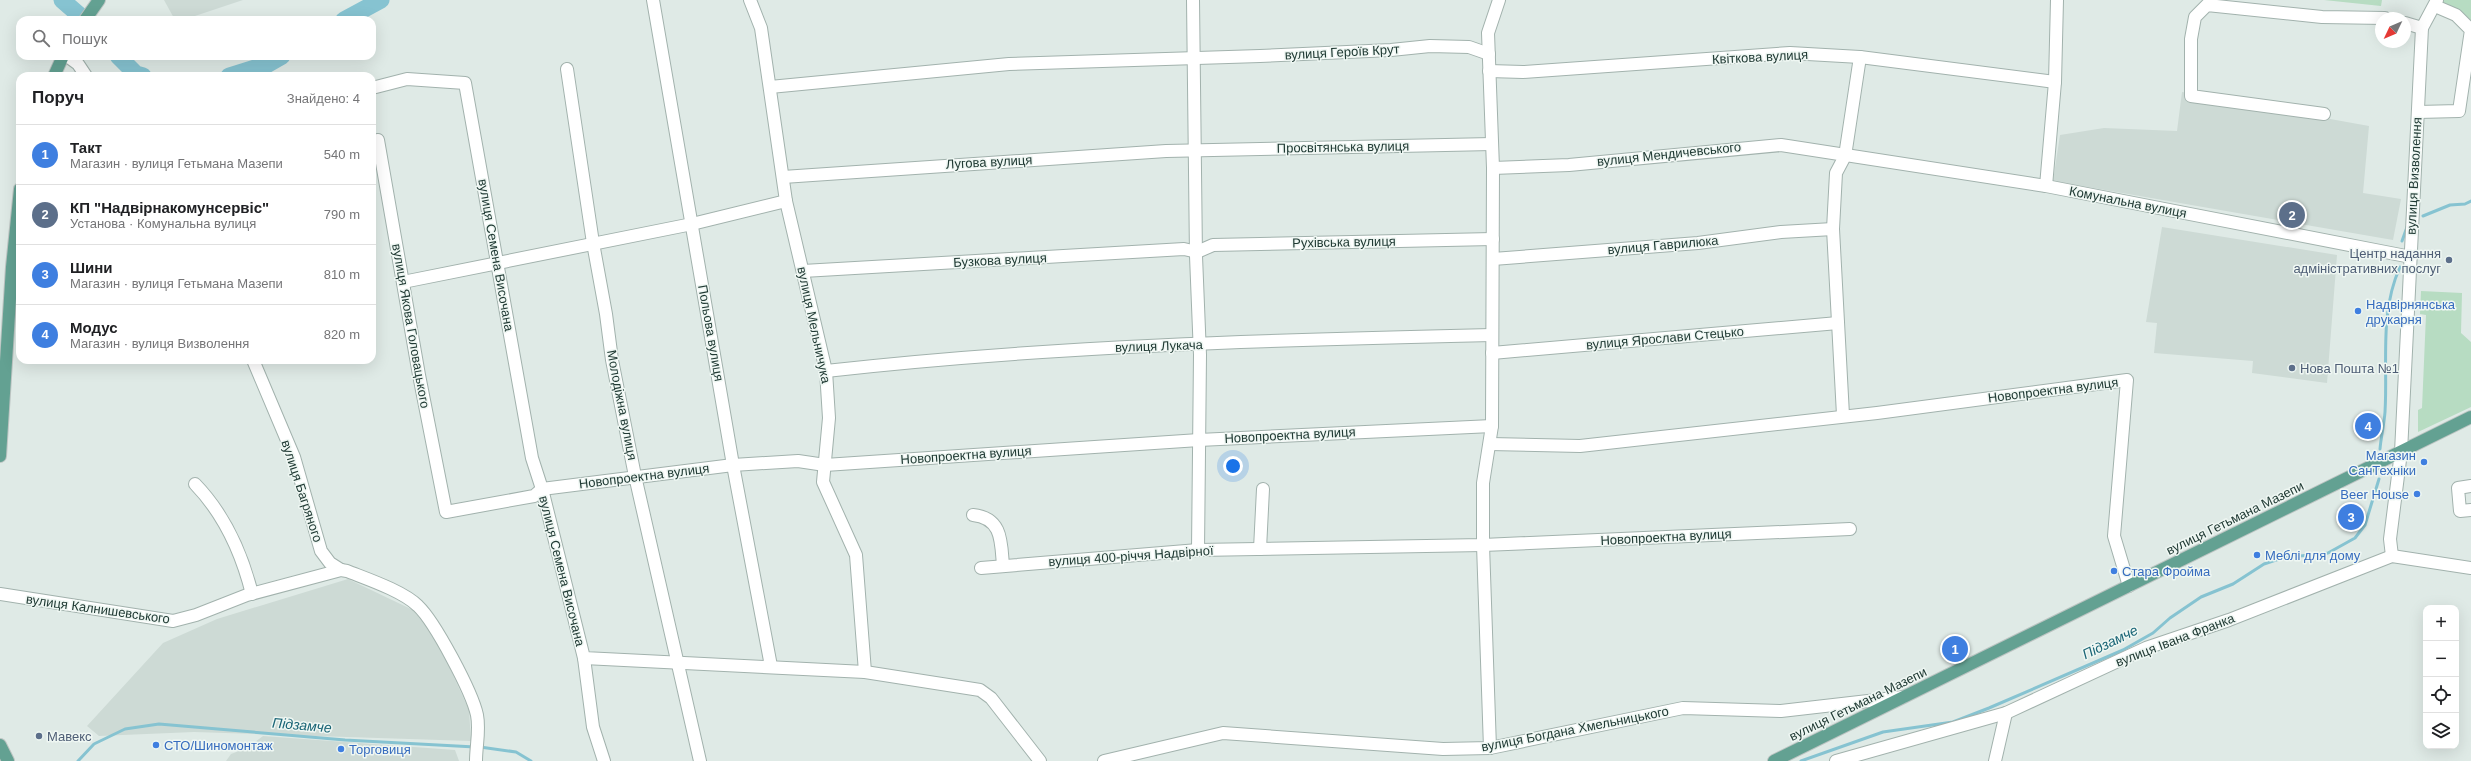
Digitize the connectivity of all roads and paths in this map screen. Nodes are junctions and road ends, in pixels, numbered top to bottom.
1 (653, 0) edge
2 (750, 0) edge
3 (1193, 0) edge
4 (1499, 0) edge
5 (2057, 0) edge
6 (96, 3) edge
7 (2220, 3) edge
8 (2436, 3) edge
9 (88, 16) edge
10 (2375, 18) edge
11 (2411, 25) edge
12 (2422, 28) junction
13 (1489, 54) junction
14 (1860, 57) junction
15 (1193, 59) junction
16 (61, 60) edge
17 (72, 60) edge
18 (567, 69) dead end
19 (1489, 71) junction
20 (56, 72) edge
21 (83, 72) edge
22 (2054, 82) junction
23 (376, 87) edge
24 (770, 87) junction
25 (2418, 112) junction
26 (2324, 114) dead end
27 (378, 140) dead end
28 (1492, 144) junction
29 (1195, 150) junction
30 (1845, 156) junction
31 (1492, 168) junction
32 (783, 176) junction
33 (2046, 186) junction
34 (786, 201) junction
35 (692, 224) junction
36 (16, 228) edge
37 (1833, 229) junction
38 (1493, 239) junction
39 (593, 243) junction
40 (1197, 252) junction
41 (2411, 257) junction
42 (1493, 259) junction
43 (498, 262) junction
44 (803, 271) junction
45 (403, 282) junction
46 (1838, 323) junction
47 (1492, 335) junction
48 (1198, 345) junction
49 (1492, 353) junction
50 (255, 364) edge
51 (826, 371) junction
52 (1844, 415) junction
53 (2471, 417) edge
54 (1492, 426) junction
55 (1199, 440) junction
56 (1490, 444) junction
57 (2401, 452) junction
58 (0, 456) edge
59 (733, 464) junction
60 (825, 465) junction
61 (635, 476) junction
62 (195, 484) dead end
63 (2471, 486) edge
64 (542, 489) junction
65 (1263, 489) dead end
66 (2471, 510) edge
67 (446, 512) joint
68 (973, 515) dead end
69 (1850, 529) dead end
70 (1483, 545) junction
71 (1260, 549) junction
72 (1198, 550) junction
73 (2392, 556) junction
74 (1003, 566) junction
75 (981, 568) dead end
76 (2471, 568) edge
77 (341, 570) junction
78 (2129, 586) junction
79 (0, 594) edge
80 (252, 594) junction
81 (584, 658) junction
82 (678, 662) junction
83 (771, 666) junction
84 (865, 672) junction
85 (1906, 696) junction
86 (2006, 713) junction
87 (1490, 748) junction
88 (477, 753) edge
89 (604, 761) edge
90 (700, 761) edge
91 (1040, 761) edge
92 (1104, 761) edge
93 (1774, 761) edge
94 (1836, 761) edge
95 (1995, 761) edge

1 - 35 street, Польова вулиця
2 - 24 street, вулиця Мельничука
3 - 15 street
4 - 13 street
5 - 22 street
6 - 9 main road
7 - 10 street
7 - 26 street
8 - 12 street, вулиця Визволення
8 - 25 street
11 - 12 street
12 - 25 street, вулиця Визволення
13 - 15 street, вулиця Героїв Крут
13 - 19 street
14 - 19 street, Квіткова вулиця
14 - 22 street, Квіткова вулиця
14 - 30 street
15 - 24 street, вулиця Героїв Крут
15 - 29 street
16 - 20 main road
17 - 21 street
18 - 39 street, Молодіжна вулиця
19 - 28 street
22 - 33 street
23 - 43 street, вулиця Семена Височана
24 - 32 street, вулиця Мельничука
25 - 41 street, вулиця Визволення
27 - 45 street, вулиця Якова Головацького
28 - 29 street, Просвітянська вулиця
28 - 31 street
29 - 32 street, Лугова вулиця
29 - 40 street
30 - 31 street, вулиця Мендичевського
30 - 33 street, Комунальна вулиця
30 - 37 street
31 - 38 street
32 - 34 street, вулиця Мельничука
33 - 41 street, Комунальна вулиця
34 - 35 street
34 - 44 street, вулиця Мельничука
35 - 39 street
35 - 59 street, Польова вулиця
36 - 58 main road
37 - 42 street, вулиця Гаврилюка
37 - 46 street
38 - 40 street, Рухівська вулиця
38 - 42 street
39 - 43 street
39 - 61 street, Молодіжна вулиця
40 - 44 street, Бузкова вулиця
40 - 48 street
41 - 57 street, вулиця Визволення
42 - 47 street
43 - 45 street
43 - 64 street, вулиця Семена Височана
44 - 51 street, вулиця Мельничука
45 - 67 street, вулиця Якова Головацького
46 - 49 street, вулиця Ярослави Стецько
46 - 52 street
47 - 48 street, вулиця Лукача
47 - 49 street
48 - 51 street, вулиця Лукача
48 - 55 street
49 - 54 street
50 - 77 street, вулиця Багряного
51 - 60 street, вулиця Мельничука
52 - 56 street, Новопроектна вулиця
52 - 78 street, Новопроектна вулиця
53 - 57 main road, вулиця Гетьмана Мазепи
54 - 55 street, Новопроектна вулиця
54 - 56 street
55 - 60 street, Новопроектна вулиця
55 - 72 street
56 - 70 street
57 - 73 street, вулиця Визволення
57 - 78 main road, вулиця Гетьмана Мазепи
59 - 60 street, Новопроектна вулиця
59 - 61 street, Новопроектна вулиця
59 - 83 street, Польова вулиця
60 - 84 street, вулиця Мельничука
61 - 64 street, Новопроектна вулиця
61 - 82 street, Молодіжна вулиця
62 - 80 street
63 - 66 street
64 - 67 street, Новопроектна вулиця
64 - 81 street, вулиця Семена Височана
65 - 71 street
68 - 74 street
69 - 70 street, Новопроектна вулиця
70 - 71 street, вулиця 400-річчя Надвірної
70 - 87 street
71 - 72 street, вулиця 400-річчя Надвірної
72 - 74 street, вулиця 400-річчя Надвірної
73 - 76 street
73 - 86 street, вулиця Івана Франка
74 - 75 street, вулиця 400-річчя Надвірної
77 - 80 street, вулиця Калнишевського
77 - 88 street
78 - 85 main road, вулиця Гетьмана Мазепи
79 - 80 street, вулиця Калнишевського
81 - 82 street, вулиця Семена Височана
81 - 89 street
82 - 83 street, вулиця Семена Височана
82 - 90 street, Молодіжна вулиця
83 - 84 street, вулиця Семена Височана
84 - 91 street, вулиця Семена Височана
85 - 87 street, вулиця Богдана Хмельницького
85 - 93 main road, вулиця Гетьмана Мазепи
86 - 94 street, вулиця Івана Франка
86 - 95 street
87 - 92 street, вулиця Богдана Хмельницького

